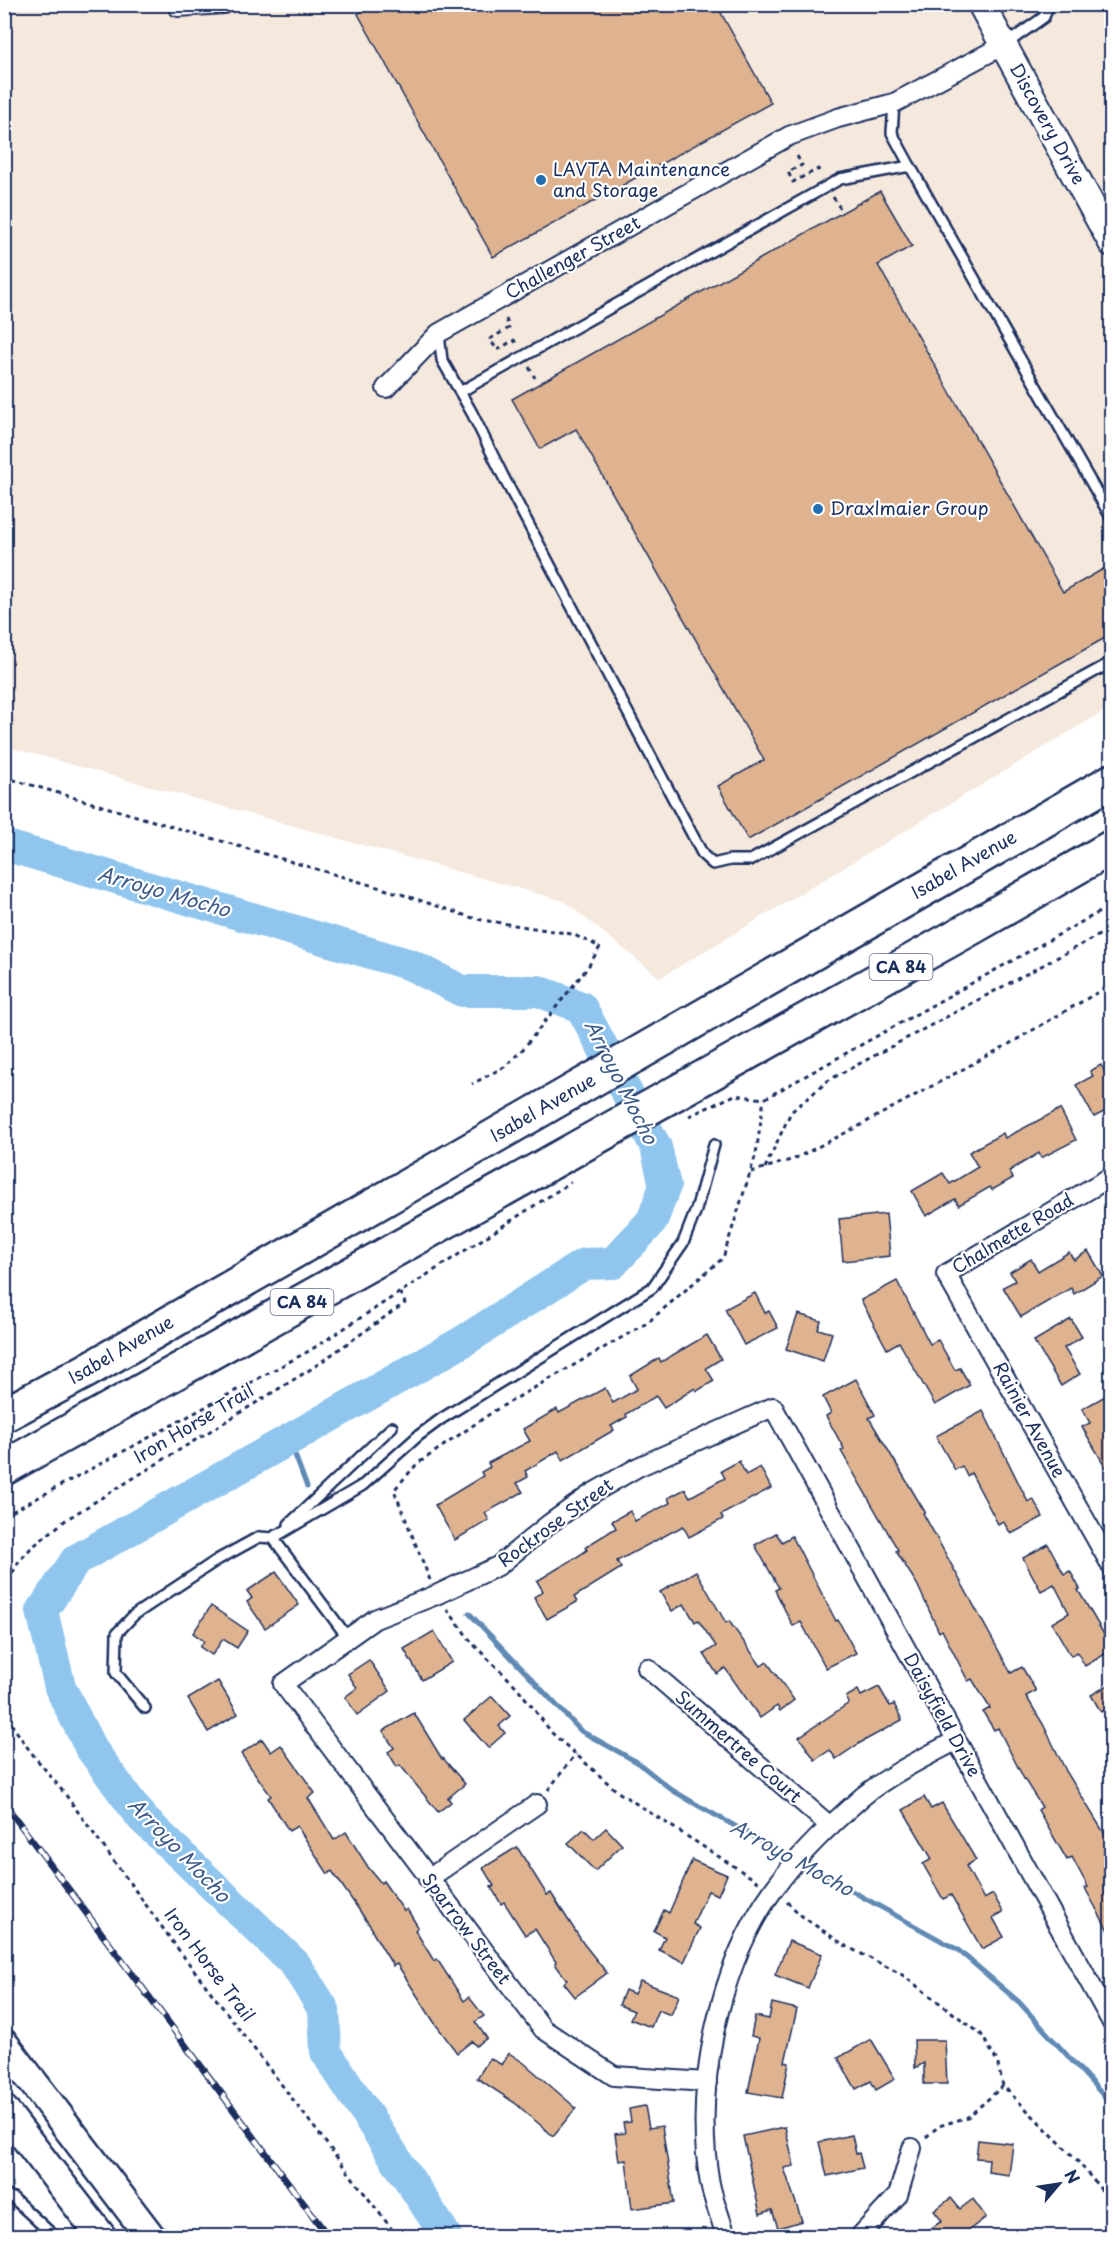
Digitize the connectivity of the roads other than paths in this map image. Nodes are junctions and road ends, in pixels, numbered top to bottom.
1 (224, 4) edge
2 (981, 4) edge
3 (1050, 4) edge
4 (190, 6) edge
5 (1004, 45) junction
6 (894, 103) junction
7 (910, 166) junction
8 (1112, 243) edge
9 (439, 333) junction
10 (386, 388) dead end
11 (460, 392) junction
12 (1112, 519) edge
13 (1112, 662) edge
14 (1112, 782) edge
15 (1112, 847) edge
16 (714, 1144) dead end
17 (1112, 1176) edge
18 (946, 1274) joint
19 (773, 1407) joint
20 (4, 1415) edge
21 (392, 1427) dead end
22 (4, 1468) edge
23 (273, 1538) junction
24 (1111, 1563) edge
25 (348, 1638) junction
26 (646, 1668) dead end
27 (283, 1684) joint
28 (144, 1708) dead end
29 (955, 1740) junction
30 (537, 1804) road end
31 (830, 1826) junction
32 (428, 1879) junction
33 (1112, 2023) edge
34 (4, 2044) edge
35 (707, 2082) junction
36 (4, 2110) edge
37 (912, 2148) road end
38 (4, 2195) edge
39 (54, 2236) edge
40 (101, 2236) edge
41 (150, 2236) edge
42 (726, 2236) edge
43 (860, 2236) edge

1 - 4 street
2 - 5 street, Discovery Drive
3 - 5 lane
5 - 6 street, Challenger Street
5 - 8 street, Discovery Drive
6 - 7 lane
6 - 9 street, Challenger Street
7 - 11 lane
7 - 12 lane
9 - 10 street, Challenger Street
9 - 11 lane
11 - 13 lane
14 - 20 highway, Isabel Avenue
15 - 22 highway, CA 84
16 - 23 lane
17 - 18 street, Chalmette Road
18 - 24 street, Rainier Avenue
19 - 25 street, Rockrose Street
19 - 29 street, Daisyfield Drive
21 - 23 lane
23 - 25 lane
23 - 28 lane
25 - 27 street, Rockrose Street
26 - 31 street, Summertree Court
27 - 32 street, Sparrow Street
29 - 31 street
29 - 33 street, Daisyfield Drive
30 - 32 street
31 - 35 street
32 - 35 street, Sparrow Street
34 - 41 main road
35 - 42 street
36 - 40 main road
37 - 43 street
38 - 39 lane

